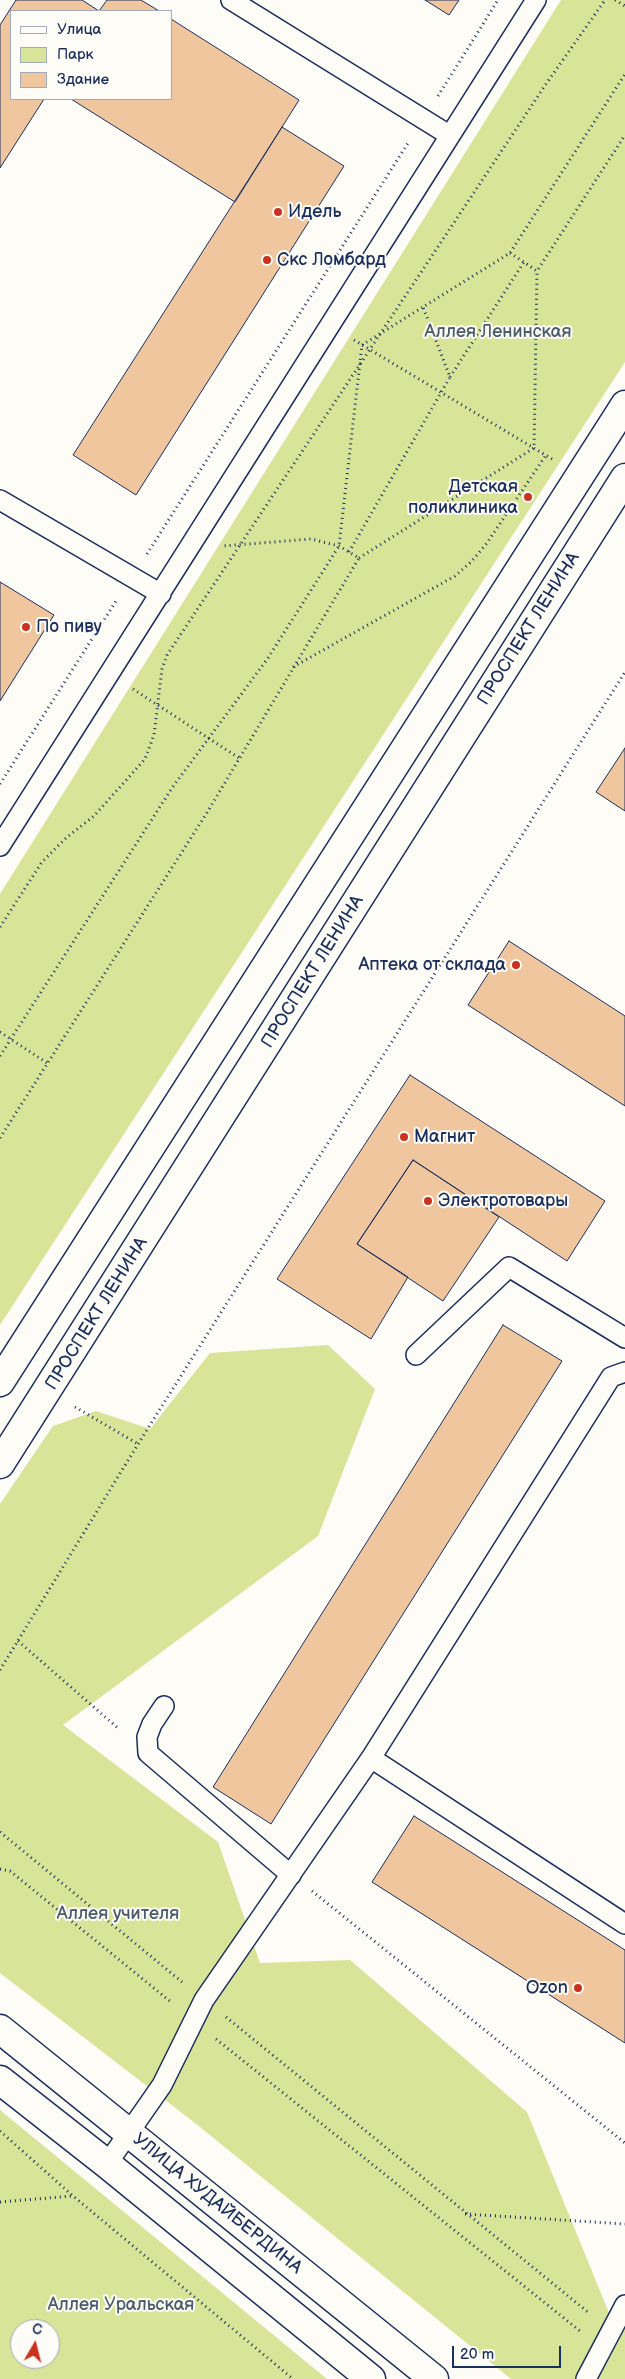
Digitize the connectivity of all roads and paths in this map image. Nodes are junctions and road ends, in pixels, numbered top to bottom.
1 (231, 0) edge
2 (498, 0) edge
3 (536, 0) edge
4 (605, 0) edge
5 (615, 0) edge
6 (625, 6) edge
7 (625, 74) edge
8 (423, 120) junction
9 (449, 135) junction
10 (625, 135) edge
11 (510, 253) junction
12 (524, 262) junction
13 (537, 270) junction
14 (424, 307) junction
15 (302, 309) junction
16 (330, 325) junction
17 (380, 334) junction
18 (362, 345) junction
19 (370, 349) junction
20 (361, 363) junction
21 (450, 378) junction
22 (442, 392) junction
23 (625, 405) edge
24 (534, 448) junction
25 (546, 455) junction
26 (554, 460) dead end
27 (625, 478) edge
28 (0, 500) edge
29 (166, 523) junction
30 (194, 540) junction
31 (239, 546) junction
32 (339, 546) junction
33 (349, 552) junction
34 (359, 558) junction
35 (132, 576) junction
36 (161, 594) junction
37 (82, 656) junction
38 (293, 668) junction
39 (625, 672) edge
40 (110, 674) junction
41 (157, 704) junction
42 (209, 738) junction
43 (239, 758) junction
44 (0, 784) edge
45 (0, 846) edge
46 (0, 927) edge
47 (0, 1032) edge
48 (11, 1039) junction
49 (0, 1056) edge
50 (47, 1063) junction
51 (0, 1138) edge
52 (625, 1338) edge
53 (416, 1355) dead end
54 (625, 1372) edge
55 (0, 1382) edge
56 (74, 1406) dead end
57 (138, 1444) junction
58 (0, 1464) edge
59 (18, 1641) junction
60 (0, 1670) edge
61 (164, 1706) dead end
62 (148, 1754) junction
63 (371, 1758) junction
64 (0, 1832) edge
65 (0, 1869) edge
66 (291, 1875) junction
67 (625, 1924) edge
68 (204, 2000) junction
69 (192, 2020) junction
70 (0, 2029) edge
71 (0, 2080) edge
72 (0, 2131) edge
73 (130, 2133) junction
74 (625, 2143) edge
75 (107, 2164) junction
76 (73, 2196) junction
77 (0, 2202) edge
78 (465, 2214) junction
79 (625, 2224) edge
80 (625, 2305) edge
81 (612, 2331) junction
82 (602, 2349) junction
83 (293, 2379) edge
84 (371, 2379) edge
85 (434, 2379) edge
86 (586, 2379) edge

1 - 8 lane
2 - 8 path
3 - 9 lane
4 - 17 path
5 - 6 path
7 - 11 path
8 - 9 lane
8 - 15 path
9 - 16 lane
10 - 13 path
11 - 12 path
11 - 14 path
12 - 13 path
12 - 21 path
13 - 24 path
14 - 17 path
14 - 21 path
15 - 16 path
15 - 29 path
16 - 18 path
16 - 30 lane
17 - 18 path
17 - 19 path
18 - 19 path
18 - 20 path
19 - 20 path
19 - 22 path
20 - 31 path
20 - 32 path
21 - 22 path
22 - 24 path
22 - 33 path
23 - 55 main road
24 - 25 path
24 - 34 path
25 - 26 path
25 - 38 path
27 - 58 main road, ПРОСПЕКТ ЛЕНИНА
28 - 35 lane
29 - 30 path
29 - 35 path
30 - 31 path
30 - 36 lane
31 - 32 path
31 - 41 path
32 - 33 path
32 - 42 path
33 - 34 path
34 - 38 path
35 - 36 lane
35 - 37 path
36 - 40 lane
37 - 40 path
37 - 44 path
38 - 43 path
39 - 57 path
40 - 41 path
40 - 45 lane
41 - 42 path
41 - 46 path
42 - 43 path
42 - 48 path
43 - 50 path
47 - 48 path
48 - 49 path
48 - 50 path
50 - 51 path
52 - 53 lane
54 - 63 lane
56 - 57 path
57 - 59 path
59 - 60 path
59 - 62 path
61 - 62 lane
62 - 66 lane
63 - 66 lane
63 - 67 lane
64 - 68 path
65 - 69 path
66 - 68 lane
66 - 74 path
68 - 69 lane
68 - 78 path
69 - 73 lane
69 - 82 path
70 - 73 main road, УЛИЦА ХУДАЙБЕРДИНА
71 - 75 main road
72 - 76 path
73 - 75 lane
73 - 85 main road, УЛИЦА ХУДАЙБЕРДИНА
75 - 84 main road
76 - 77 path
76 - 83 path
78 - 79 path
78 - 81 path
80 - 81 lane
81 - 82 lane
82 - 86 lane

